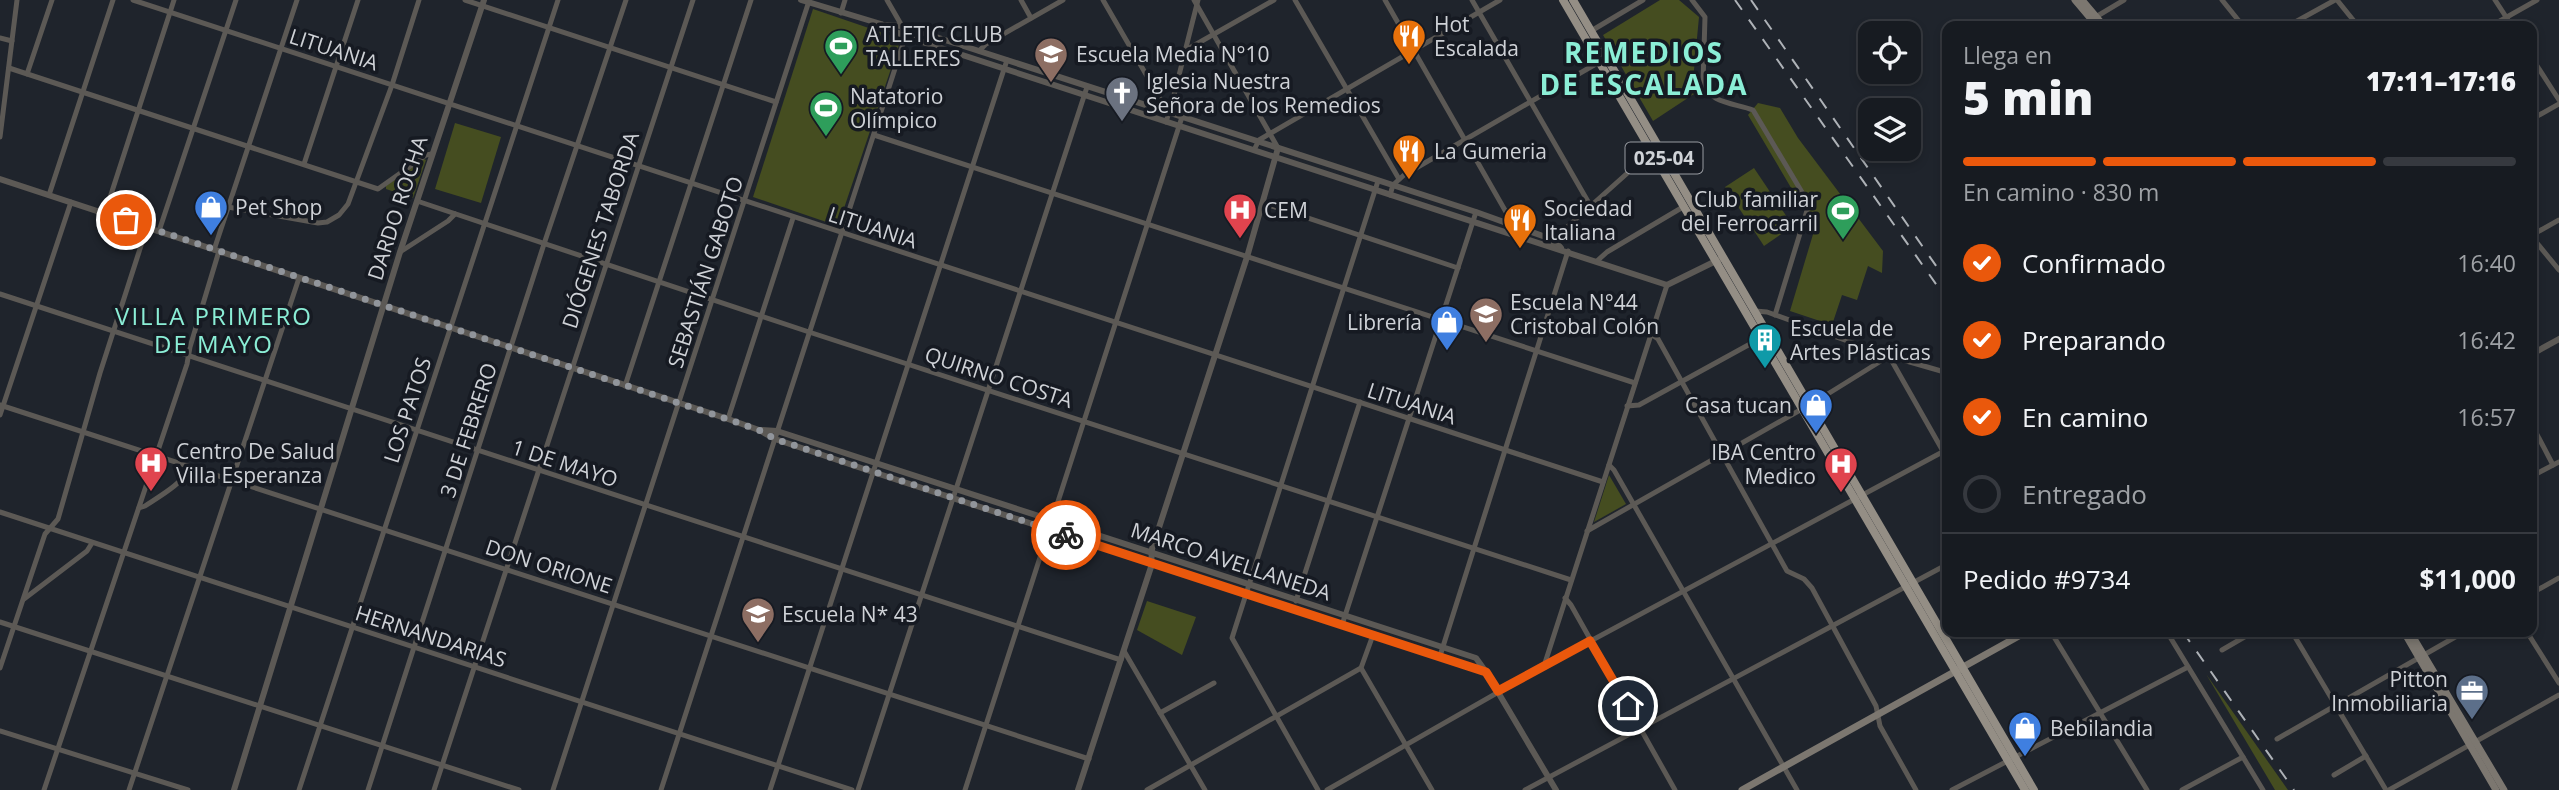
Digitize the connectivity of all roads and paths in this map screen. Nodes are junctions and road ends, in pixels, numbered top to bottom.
1 (17, 0) edge
2 (52, 0) edge
3 (113, 0) edge
4 (133, 0) edge
5 (174, 0) edge
6 (236, 0) edge
7 (297, 0) edge
8 (358, 0) edge
9 (419, 0) edge
10 (465, 0) edge
11 (558, 0) edge
12 (626, 0) edge
13 (693, 0) edge
14 (751, 0) edge
15 (801, 0) edge
16 (845, 0) edge
17 (887, 0) edge
18 (1021, 0) edge
19 (1063, 0) edge
20 (1103, 0) edge
21 (1274, 0) edge
22 (1295, 0) edge
23 (1385, 0) edge
24 (1472, 0) edge
25 (1500, 0) edge
26 (1563, 0) edge
27 (1573, 0) edge
28 (1643, 0) edge
29 (1692, 0) edge
30 (2075, 0) edge
31 (2082, 0) edge
32 (2124, 0) edge
33 (2222, 0) edge
34 (2336, 0) edge
35 (2495, 0) edge
36 (2537, 0) edge
37 (809, 1) edge
38 (1196, 2) edge
39 (484, 3) edge
40 (170, 12) junction
41 (1479, 12) junction
42 (841, 13) junction
43 (1031, 18) junction
44 (2507, 18) junction
45 (2095, 21) edge
46 (2239, 21) edge
47 (2297, 21) edge
48 (2354, 21) edge
49 (2501, 21) edge
50 (2509, 21) edge
51 (881, 24) junction
52 (902, 26) junction
53 (549, 28) junction
54 (225, 30) junction
55 (1591, 31) junction
56 (904, 36) junction
57 (1214, 36) junction
58 (0, 37) edge
59 (12, 41) junction
60 (281, 48) junction
61 (610, 48) junction
62 (1414, 50) junction
63 (979, 51) junction
64 (1185, 51) junction
65 (1007, 60) junction
66 (1602, 60) junction
67 (2537, 66) edge
68 (336, 67) junction
69 (9, 68) junction
70 (1004, 68) junction
71 (670, 69) junction
72 (27, 74) junction
73 (392, 85) junction
74 (722, 86) junction
75 (1087, 87) junction
76 (1347, 89) junction
77 (83, 92) junction
78 (1084, 96) junction
79 (776, 102) junction
80 (2559, 102) edge
81 (1532, 103) junction
82 (450, 105) junction
83 (138, 110) junction
84 (1168, 110) junction
85 (2537, 116) edge
86 (1182, 117) junction
87 (1166, 122) junction
88 (517, 126) junction
89 (1179, 127) junction
90 (194, 128) junction
91 (1270, 134) junction
92 (874, 135) junction
93 (0, 137) edge
94 (1257, 142) junction
95 (1465, 142) junction
96 (249, 146) junction
97 (577, 146) junction
98 (1278, 148) junction
99 (1254, 150) junction
100 (1651, 152) junction
101 (432, 154) junction
102 (1276, 158) junction
103 (304, 164) junction
104 (637, 166) junction
105 (972, 167) junction
106 (0, 178) edge
107 (1399, 179) junction
108 (1378, 181) junction
109 (358, 182) junction
110 (691, 184) junction
111 (1393, 186) junction
112 (1375, 190) junction
113 (1052, 194) junction
114 (49, 195) junction
115 (1390, 195) junction
116 (417, 201) junction
117 (72, 202) junction
118 (744, 202) junction
119 (1263, 203) junction
120 (1590, 205) junction
121 (228, 207) junction
122 (1683, 207) junction
123 (1476, 212) junction
124 (105, 213) junction
125 (455, 214) junction
126 (793, 218) junction
127 (2559, 220) edge
128 (1474, 221) junction
129 (485, 224) junction
130 (1147, 225) junction
131 (147, 227) junction
132 (1511, 229) junction
133 (159, 231) junction
134 (841, 233) junction
135 (2537, 233) edge
136 (1361, 236) junction
137 (2537, 242) edge
138 (1553, 243) junction
139 (544, 244) junction
140 (217, 250) junction
141 (1565, 250) junction
142 (400, 252) junction
143 (1247, 257) junction
144 (1719, 259) junction
145 (1597, 261) junction
146 (605, 265) junction
147 (942, 265) junction
148 (1458, 268) junction
149 (2559, 270) edge
150 (299, 278) junction
151 (659, 281) junction
152 (1667, 285) junction
153 (1344, 288) junction
154 (1020, 291) junction
155 (0, 294) edge
156 (713, 300) junction
157 (384, 306) junction
158 (36, 307) junction
159 (1754, 311) junction
160 (1775, 315) junction
161 (760, 316) junction
162 (1441, 320) junction
163 (1117, 323) junction
164 (450, 328) junction
165 (113, 331) junction
166 (809, 332) junction
167 (1651, 334) junction
168 (1761, 338) junction
169 (2559, 339) edge
170 (510, 348) junction
171 (2537, 351) edge
172 (1536, 353) junction
173 (1215, 354) junction
174 (1889, 356) junction
175 (189, 357) junction
176 (909, 363) junction
177 (571, 367) junction
178 (1942, 371) edge
179 (265, 382) junction
180 (1682, 382) junction
181 (1635, 383) junction
182 (625, 386) junction
183 (1312, 387) junction
184 (988, 389) junction
185 (1360, 402) junction
186 (679, 404) junction
187 (1, 406) edge
188 (1628, 407) junction
189 (1806, 407) junction
190 (352, 409) junction
191 (0, 415) edge
192 (1409, 418) junction
193 (727, 419) junction
194 (1084, 422) junction
195 (416, 430) junction
196 (759, 430) junction
197 (777, 431) junction
198 (85, 432) junction
199 (2537, 433) edge
200 (775, 439) junction
201 (1942, 445) edge
202 (478, 450) junction
203 (1505, 450) junction
204 (1942, 452) edge
205 (1183, 454) junction
206 (1723, 454) junction
207 (155, 455) junction
208 (875, 462) junction
209 (2556, 463) edge
210 (1609, 465) junction
211 (191, 467) junction
212 (538, 470) junction
213 (873, 472) junction
214 (2537, 473) edge
215 (232, 480) junction
216 (1603, 482) junction
217 (1280, 485) junction
218 (956, 489) junction
219 (953, 498) junction
220 (1859, 498) junction
221 (1328, 501) junction
222 (1634, 505) junction
223 (645, 506) junction
224 (139, 508) junction
225 (321, 508) junction
226 (0, 512) edge
227 (1377, 517) junction
228 (1052, 521) junction
229 (51, 528) junction
230 (385, 529) junction
231 (1049, 529) junction
232 (1587, 531) junction
233 (742, 537) junction
234 (92, 543) junction
235 (1773, 544) junction
236 (1472, 548) junction
237 (446, 550) junction
238 (123, 552) junction
239 (1152, 554) junction
240 (1151, 562) junction
241 (1942, 567) edge
242 (506, 569) junction
243 (842, 569) junction
244 (200, 578) junction
245 (2559, 578) edge
246 (1571, 580) junction
247 (1909, 584) junction
248 (1248, 585) junction
249 (2537, 590) edge
250 (1683, 591) junction
251 (1245, 593) junction
252 (923, 596) junction
253 (1565, 598) junction
254 (24, 599) junction
255 (1296, 601) junction
256 (614, 603) junction
257 (291, 607) junction
258 (1345, 615) junction
259 (0, 622) edge
260 (1831, 624) junction
261 (1342, 625) junction
262 (14, 626) junction
263 (1019, 627) junction
264 (353, 628) junction
265 (1373, 635) junction
266 (710, 636) junction
267 (2017, 637) edge
268 (2054, 637) edge
269 (2170, 637) edge
270 (2244, 637) edge
271 (2295, 637) edge
272 (2407, 637) edge
273 (2412, 637) edge
274 (2455, 637) edge
275 (2530, 637) edge
276 (1590, 641) junction
277 (414, 647) junction
278 (1443, 648) junction
279 (2222, 650) dead end
280 (90, 651) junction
281 (1124, 651) junction
282 (1440, 656) junction
283 (2420, 657) junction
284 (1121, 660) junction
285 (473, 666) junction
286 (1544, 666) junction
287 (2188, 667) junction
288 (0, 668) edge
289 (811, 668) junction
290 (1361, 668) junction
291 (1959, 669) junction
292 (1486, 672) junction
293 (167, 676) junction
294 (1733, 679) junction
295 (1214, 683) dead end
296 (2559, 683) edge
297 (1498, 691) junction
298 (890, 694) junction
299 (2559, 695) edge
300 (582, 702) junction
301 (260, 705) junction
302 (2336, 706) junction
303 (1160, 713) junction
304 (2101, 713) junction
305 (1879, 714) junction
306 (1275, 718) junction
307 (320, 725) junction
308 (986, 726) junction
309 (1640, 728) junction
310 (0, 730) edge
311 (678, 734) junction
312 (2277, 738) dead end
313 (2472, 744) junction
314 (383, 745) junction
315 (1405, 745) junction
316 (58, 750) junction
317 (2366, 756) junction
318 (2243, 757) junction
319 (1088, 759) junction
320 (2011, 759) junction
321 (442, 765) junction
322 (1190, 765) junction
323 (778, 766) junction
324 (1784, 767) junction
325 (135, 773) junction
326 (2334, 775) dead end
327 (1548, 777) junction
328 (44, 790) edge
329 (129, 790) edge
330 (188, 790) edge
331 (234, 790) edge
332 (299, 790) edge
333 (368, 790) edge
334 (434, 790) edge
335 (519, 790) edge
336 (553, 790) edge
337 (661, 790) edge
338 (771, 790) edge
339 (852, 790) edge
340 (858, 790) edge
341 (965, 790) edge
342 (1079, 790) edge
343 (1147, 790) edge
344 (1205, 790) edge
345 (1318, 790) edge
346 (1326, 790) edge
347 (1432, 790) edge
348 (1524, 790) edge
349 (1556, 790) edge
350 (1675, 790) edge
351 (1742, 790) edge
352 (1797, 790) edge
353 (1916, 790) edge
354 (1952, 790) edge
355 (2025, 790) edge
356 (2034, 790) edge
357 (2147, 790) edge
358 (2182, 790) edge
359 (2263, 790) edge
360 (2388, 790) edge
361 (2496, 790) edge
362 (2504, 790) edge

1 - 59 street
2 - 72 street
3 - 77 street
4 - 40 street, LITUANIA
5 - 40 street
6 - 54 street
7 - 60 street
8 - 68 street
9 - 73 street
10 - 39 street
11 - 53 street, LOS PATOS
12 - 61 street, 3 DE FEBRERO
13 - 71 street, DIÓGENES TABORDA
14 - 74 street
15 - 37 street
16 - 42 street
17 - 52 street
18 - 43 street
19 - 43 street
20 - 84 street
21 - 57 street
22 - 76 street
23 - 62 street
24 - 41 street
25 - 41 street
26 - 66 main road, 025-04
27 - 55 main road, 025-04
28 - 55 street
29 - 160 street
30 - 45 main road
31 - 45 main road
32 - 45 street
33 - 46 street
34 - 47 street
34 - 48 street
35 - 44 street
36 - 44 street
37 - 42 street
37 - 79 street, SEBASTIÁN GABOTO
38 - 57 street
38 - 64 street
39 - 53 street
39 - 82 street, DARDO ROCHA
40 - 54 street, LITUANIA
40 - 83 street
41 - 62 street
41 - 81 street
42 - 51 street
43 - 63 street
44 - 49 street
44 - 50 street
51 - 52 street
51 - 56 street
52 - 56 street
52 - 63 street
53 - 61 street
53 - 88 street, LOS PATOS
54 - 60 street, LITUANIA
54 - 90 street
55 - 66 main road, 025-04
56 - 70 street
56 - 92 street
57 - 64 street
57 - 91 street
58 - 59 street
59 - 69 street
60 - 68 street, LITUANIA
60 - 96 street
61 - 71 street
61 - 97 street, 3 DE FEBRERO
62 - 76 street
62 - 95 street
63 - 65 street
64 - 84 street
65 - 70 street
65 - 75 street
66 - 81 street
66 - 100 main road, 025-04
66 - 144 main road, 025-04
67 - 80 street
68 - 73 street, LITUANIA
68 - 103 street
69 - 72 street
69 - 93 street
70 - 78 street
70 - 105 street
71 - 74 street
71 - 104 street, DIÓGENES TABORDA
72 - 77 street
73 - 82 street, LITUANIA
73 - 109 street
74 - 79 street
74 - 110 street
75 - 78 street
75 - 84 street
76 - 91 street
76 - 107 street
77 - 83 street
77 - 114 street
78 - 87 street
78 - 113 street
79 - 118 street, SEBASTIÁN GABOTO
80 - 85 street
81 - 95 street
81 - 120 street
82 - 88 street, LITUANIA
82 - 101 street, DARDO ROCHA
83 - 90 street
83 - 124 street
84 - 86 street
84 - 87 street
86 - 89 street
86 - 94 street
87 - 89 street
88 - 97 street, LITUANIA
88 - 129 street, LOS PATOS
89 - 99 street
89 - 130 street
90 - 96 street
90 - 133 street
91 - 94 street
91 - 98 street
92 - 105 street
92 - 134 street
94 - 98 street
94 - 99 street
95 - 107 street
95 - 132 street
96 - 103 street
96 - 121 street
97 - 104 street, LITUANIA
97 - 139 street, 3 DE FEBRERO
98 - 102 street
98 - 108 street
99 - 102 street
100 - 120 street
100 - 122 main road, 025-04
101 - 109 street
101 - 116 street, DARDO ROCHA
102 - 112 street
102 - 119 street
103 - 109 street
104 - 110 street, LITUANIA
104 - 146 street, DIÓGENES TABORDA
105 - 113 street
105 - 147 street
106 - 114 street, MARCO AVELLANEDA
107 - 111 street
108 - 111 street
108 - 112 street
109 - 121 street
110 - 118 street, LITUANIA
110 - 151 street
111 - 115 street
111 - 123 street
112 - 115 street
112 - 136 street
113 - 130 street
113 - 154 street
114 - 117 street, MARCO AVELLANEDA
115 - 128 street
116 - 125 street, QUIRNO COSTA
116 - 142 street, DARDO ROCHA
117 - 124 street, MARCO AVELLANEDA
117 - 158 street
118 - 126 street, LITUANIA
118 - 156 street, SEBASTIÁN GABOTO
119 - 136 street
119 - 143 street
120 - 138 street
121 - 140 street
122 - 144 main road, 025-04
122 - 145 street
123 - 128 street
123 - 132 street
124 - 131 street, MARCO AVELLANEDA
125 - 129 street, QUIRNO COSTA
125 - 142 street
126 - 134 street, LITUANIA
126 - 161 street
127 - 135 street
128 - 132 street
128 - 148 street
129 - 139 street, QUIRNO COSTA
129 - 164 street, LOS PATOS
130 - 143 street
130 - 163 street
131 - 133 street, MARCO AVELLANEDA
131 - 165 street
132 - 138 street
133 - 140 street, MARCO AVELLANEDA
134 - 147 street, LITUANIA
134 - 166 street
136 - 148 street
136 - 153 street
137 - 149 street
138 - 141 street
139 - 146 street, QUIRNO COSTA
139 - 170 street, 3 DE FEBRERO
140 - 150 street, MARCO AVELLANEDA
140 - 175 street
141 - 145 street
141 - 172 street
142 - 157 street, DARDO ROCHA
143 - 153 street
143 - 173 street
144 - 152 street
144 - 159 main road, 025-04
144 - 168 main road, 025-04
145 - 152 street
146 - 151 street, QUIRNO COSTA
146 - 177 street, DIÓGENES TABORDA
147 - 154 street, LITUANIA
147 - 176 street
148 - 162 street
150 - 157 street, MARCO AVELLANEDA
150 - 179 street
151 - 156 street, QUIRNO COSTA
151 - 182 street
152 - 167 street
153 - 162 street
153 - 183 street
154 - 163 street, LITUANIA
154 - 184 street
155 - 158 street, 1 DE MAYO
156 - 161 street, QUIRNO COSTA
156 - 186 street, SEBASTIÁN GABOTO
157 - 164 street, MARCO AVELLANEDA
157 - 190 street, DARDO ROCHA
158 - 165 street, 1 DE MAYO
158 - 187 street
159 - 160 street
159 - 189 main road, 025-04
160 - 174 street
161 - 166 street, QUIRNO COSTA
161 - 193 street
162 - 172 street
162 - 192 street
163 - 173 street, LITUANIA
163 - 194 street
164 - 170 street, MARCO AVELLANEDA
164 - 195 street, LOS PATOS
165 - 175 street, 1 DE MAYO
165 - 198 street
166 - 176 street, QUIRNO COSTA
166 - 197 street
167 - 180 street
167 - 181 street
168 - 180 street
168 - 189 main road, 025-04
169 - 171 street
170 - 177 street, MARCO AVELLANEDA
170 - 202 street, 3 DE FEBRERO
172 - 181 street
172 - 203 street
173 - 183 street, LITUANIA
173 - 205 street
174 - 178 street
174 - 189 street
174 - 201 street
175 - 179 street, 1 DE MAYO
175 - 207 street
176 - 184 street, QUIRNO COSTA
176 - 208 street
177 - 182 street, MARCO AVELLANEDA
177 - 212 street, DIÓGENES TABORDA
179 - 190 street, 1 DE MAYO
179 - 215 street
180 - 188 street
180 - 206 street
181 - 188 street
182 - 186 street, MARCO AVELLANEDA
183 - 185 street, LITUANIA
183 - 217 street
184 - 194 street, QUIRNO COSTA
184 - 218 street
185 - 192 street, LITUANIA
185 - 221 street
186 - 193 street, MARCO AVELLANEDA
186 - 223 street, SEBASTIÁN GABOTO
187 - 191 street
187 - 198 street, DON ORIONE
188 - 210 street
189 - 206 street
189 - 220 main road, 025-04
190 - 195 street, 1 DE MAYO
190 - 225 street, DARDO ROCHA
192 - 203 street, LITUANIA
192 - 227 street
193 - 196 street, MARCO AVELLANEDA
194 - 205 street, QUIRNO COSTA
194 - 228 street
195 - 202 street, 1 DE MAYO
195 - 230 street, LOS PATOS
196 - 197 street, MARCO AVELLANEDA
196 - 200 street, MARCO AVELLANEDA
197 - 200 street
197 - 208 street, MARCO AVELLANEDA
198 - 207 street, DON ORIONE
198 - 229 street
199 - 209 street
200 - 213 street, MARCO AVELLANEDA
200 - 233 street
202 - 212 street, 1 DE MAYO
202 - 237 street, 3 DE FEBRERO
203 - 216 street, LITUANIA
203 - 236 street
204 - 220 street
205 - 217 street, QUIRNO COSTA
205 - 239 street
206 - 222 street
206 - 235 street
207 - 211 street, DON ORIONE
207 - 224 street
208 - 213 street
208 - 218 street, MARCO AVELLANEDA
209 - 214 street
210 - 216 street
210 - 222 street
211 - 215 street, DON ORIONE
211 - 224 street
212 - 223 street, 1 DE MAYO
212 - 242 street, DIÓGENES TABORDA
213 - 219 street, MARCO AVELLANEDA
213 - 243 street
215 - 225 street, DON ORIONE
215 - 244 street
216 - 232 street
217 - 221 street, QUIRNO COSTA
217 - 248 street
218 - 219 street
218 - 228 street, MARCO AVELLANEDA
219 - 231 street, MARCO AVELLANEDA
219 - 252 street
220 - 235 street
220 - 247 main road, 025-04
221 - 227 street, QUIRNO COSTA
221 - 255 street
222 - 232 street
222 - 250 street
223 - 233 street, 1 DE MAYO
223 - 256 street, SEBASTIÁN GABOTO
224 - 238 street
225 - 230 street, DON ORIONE
225 - 257 street, DARDO ROCHA
226 - 229 street, HERNANDARIAS
227 - 236 street, QUIRNO COSTA
227 - 258 street
228 - 231 street
228 - 239 street, MARCO AVELLANEDA
229 - 234 street, HERNANDARIAS
229 - 254 street
230 - 237 street, DON ORIONE
230 - 264 street, LOS PATOS
231 - 240 street, MARCO AVELLANEDA
231 - 263 street
232 - 246 street
233 - 243 street, 1 DE MAYO
233 - 266 street
234 - 238 street, HERNANDARIAS
234 - 254 street
235 - 250 street
235 - 260 street
236 - 246 street, QUIRNO COSTA
236 - 278 street
237 - 242 street, DON ORIONE
237 - 277 street, 3 DE FEBRERO
238 - 244 street, HERNANDARIAS
238 - 280 street
239 - 240 street
239 - 248 street, MARCO AVELLANEDA
240 - 251 street, MARCO AVELLANEDA
240 - 281 street
241 - 247 street
242 - 256 street, DON ORIONE
242 - 285 street, DIÓGENES TABORDA
243 - 252 street, 1 DE MAYO
243 - 289 street
244 - 257 street, HERNANDARIAS
244 - 293 street
245 - 249 street
246 - 253 street
247 - 260 street
247 - 291 main road, 025-04
248 - 251 street
248 - 255 street, MARCO AVELLANEDA
250 - 276 street
250 - 294 street
251 - 261 street, MARCO AVELLANEDA
251 - 306 street
252 - 263 street, 1 DE MAYO
252 - 298 street
253 - 276 street
253 - 286 street
254 - 262 street
255 - 258 street, MARCO AVELLANEDA
256 - 266 street, DON ORIONE
256 - 300 street, SEBASTIÁN GABOTO
257 - 264 street, HERNANDARIAS
257 - 301 street, DARDO ROCHA
258 - 261 street
258 - 278 street, MARCO AVELLANEDA
259 - 262 street
260 - 294 street
260 - 305 street
261 - 265 street, MARCO AVELLANEDA
262 - 280 street
262 - 288 street
263 - 284 street, 1 DE MAYO
263 - 308 street
264 - 277 street, HERNANDARIAS
264 - 307 street, LOS PATOS
265 - 282 street, MARCO AVELLANEDA
265 - 290 street
266 - 289 street, DON ORIONE
266 - 311 street
267 - 291 main road
268 - 304 street
269 - 287 street
270 - 279 street
271 - 302 street
272 - 283 main road
273 - 283 main road
274 - 283 street
275 - 296 street
276 - 286 street
276 - 309 street
277 - 285 street, HERNANDARIAS
277 - 314 street, 3 DE FEBRERO
278 - 282 street
278 - 292 street, MARCO AVELLANEDA
280 - 293 street
280 - 316 street
281 - 284 street
281 - 303 street
282 - 292 street, MARCO AVELLANEDA
283 - 302 street
283 - 313 main road
284 - 319 street
285 - 300 street, HERNANDARIAS
285 - 321 street, DIÓGENES TABORDA
286 - 297 street
287 - 304 street
287 - 318 street
289 - 298 street, DON ORIONE
289 - 323 street
290 - 306 street
290 - 315 street
291 - 305 main road
291 - 320 main road
292 - 297 street, MARCO AVELLANEDA
293 - 301 street
293 - 325 street
294 - 309 street
294 - 324 street
295 - 303 street
297 - 315 street
297 - 327 street, MARCO AVELLANEDA
298 - 308 street, DON ORIONE
298 - 340 street
299 - 313 street
300 - 311 street, HERNANDARIAS
300 - 336 street, SEBASTIÁN GABOTO
301 - 307 street
301 - 331 street, DARDO ROCHA
302 - 312 street
302 - 317 street
303 - 322 street
304 - 320 street
304 - 357 street
305 - 324 main road
305 - 353 street
306 - 322 street
306 - 345 street
307 - 314 street
307 - 332 street, LOS PATOS
308 - 319 street, DON ORIONE
308 - 341 street
309 - 327 street
309 - 350 street
310 - 316 street
311 - 323 street, HERNANDARIAS
311 - 337 street
313 - 360 street
313 - 361 main road
313 - 362 main road
314 - 321 street
314 - 333 street, 3 DE FEBRERO
315 - 346 street
315 - 347 street
316 - 325 street
316 - 328 street
317 - 326 street
317 - 360 street
318 - 358 street
318 - 359 street
319 - 342 street
320 - 354 street
320 - 355 main road
320 - 356 main road
321 - 334 street, DIÓGENES TABORDA
321 - 335 street
322 - 343 street
322 - 344 street
323 - 338 street
323 - 339 street, HERNANDARIAS
324 - 351 main road
324 - 352 street
325 - 329 street
325 - 330 street
327 - 348 street
327 - 349 street, MARCO AVELLANEDA

